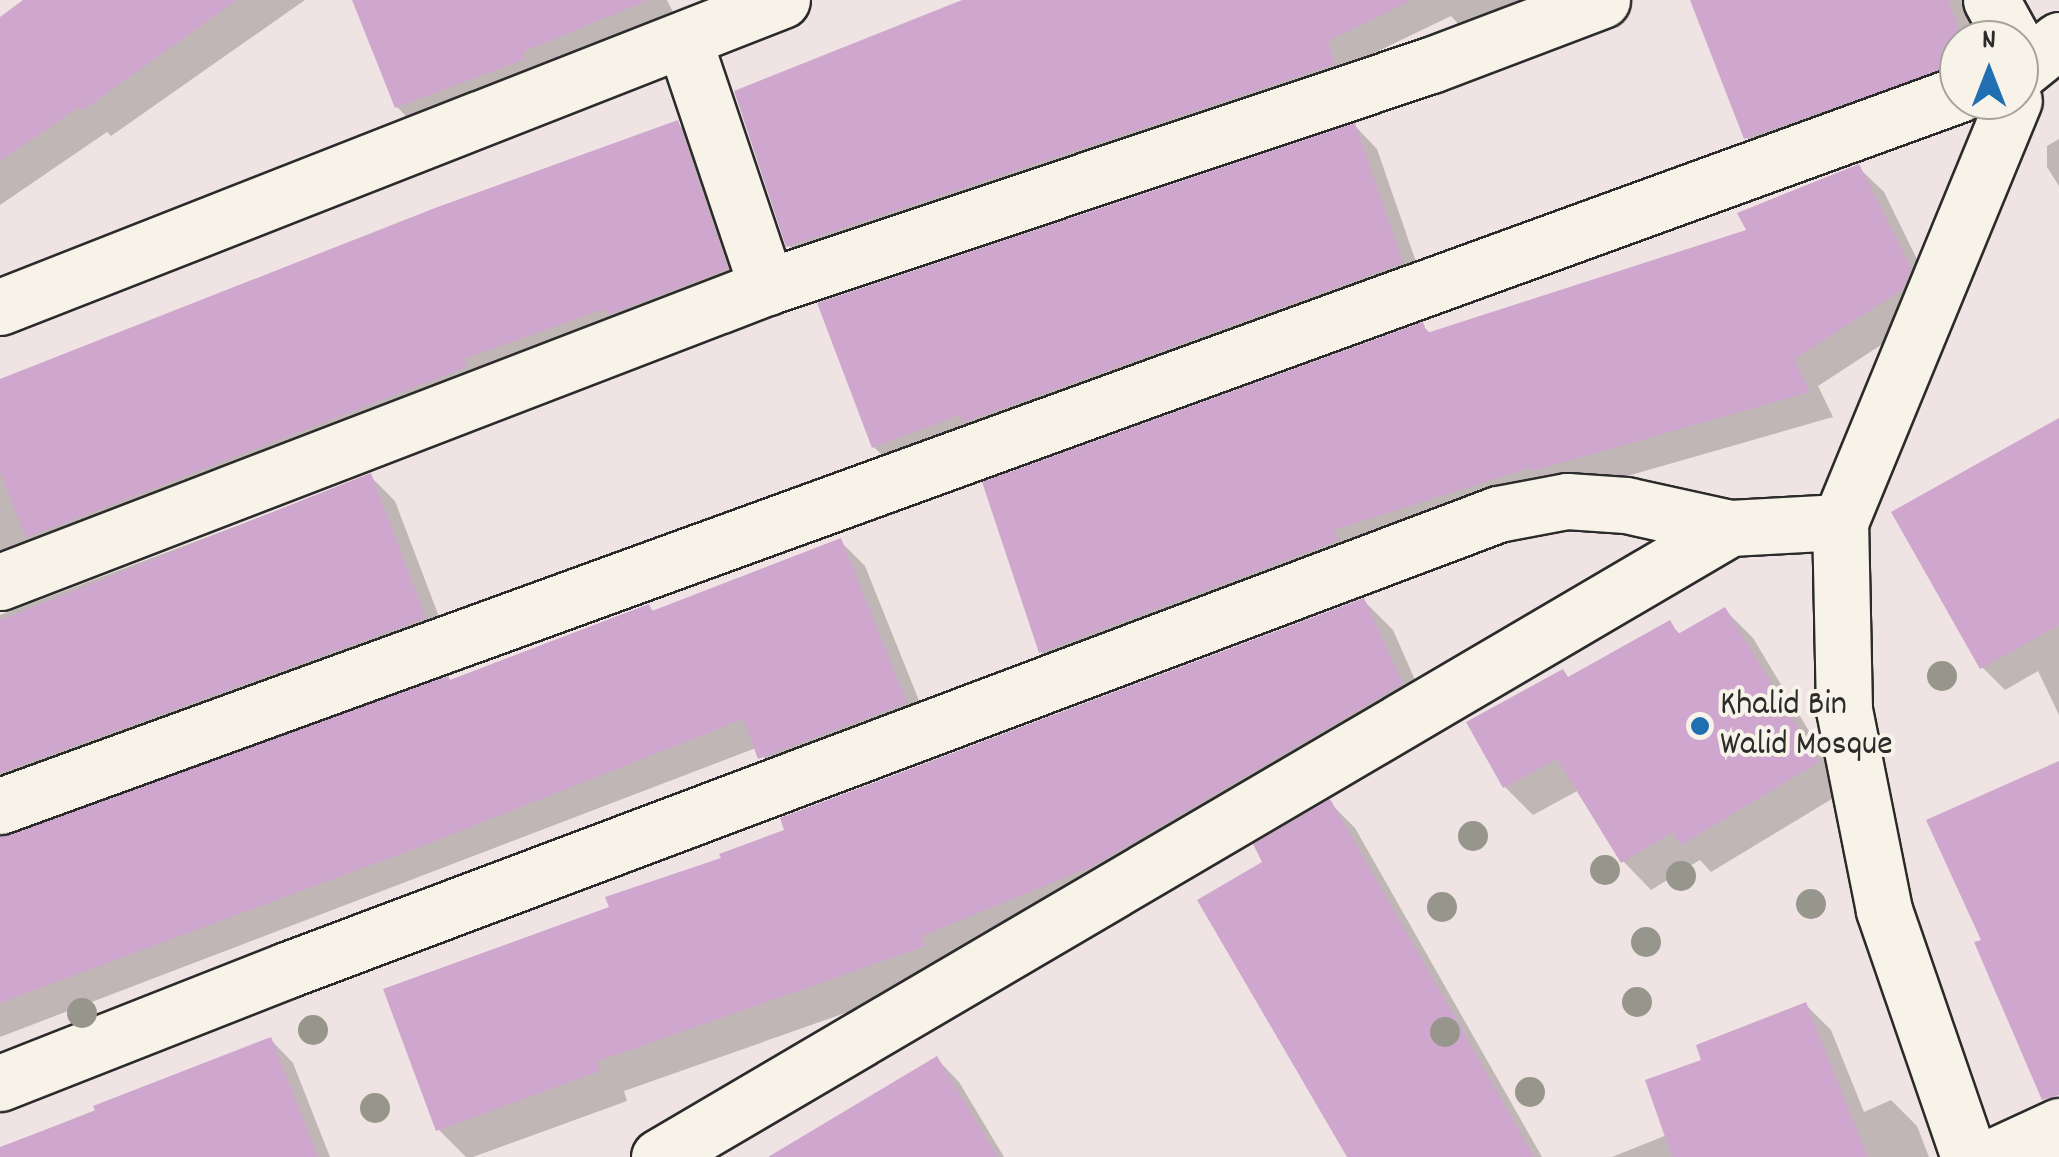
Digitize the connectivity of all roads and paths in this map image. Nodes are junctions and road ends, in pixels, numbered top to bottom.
1 (782, 0) edge
2 (1602, 0) edge
3 (684, 41) junction
4 (1939, 101) edge
5 (2002, 120) edge
6 (766, 287) junction
7 (0, 307) edge
8 (1840, 522) junction
9 (1730, 528) junction
10 (0, 582) edge
11 (0, 806) edge
12 (0, 1083) edge
13 (2059, 1126) edge
14 (659, 1157) edge
15 (1969, 1157) edge
16 (1992, 1157) edge

1 - 3 street
2 - 6 street
3 - 6 street
3 - 7 street
4 - 11 street
5 - 8 street
6 - 10 street
8 - 9 street
8 - 15 street
9 - 12 street
9 - 14 street
13 - 16 street

